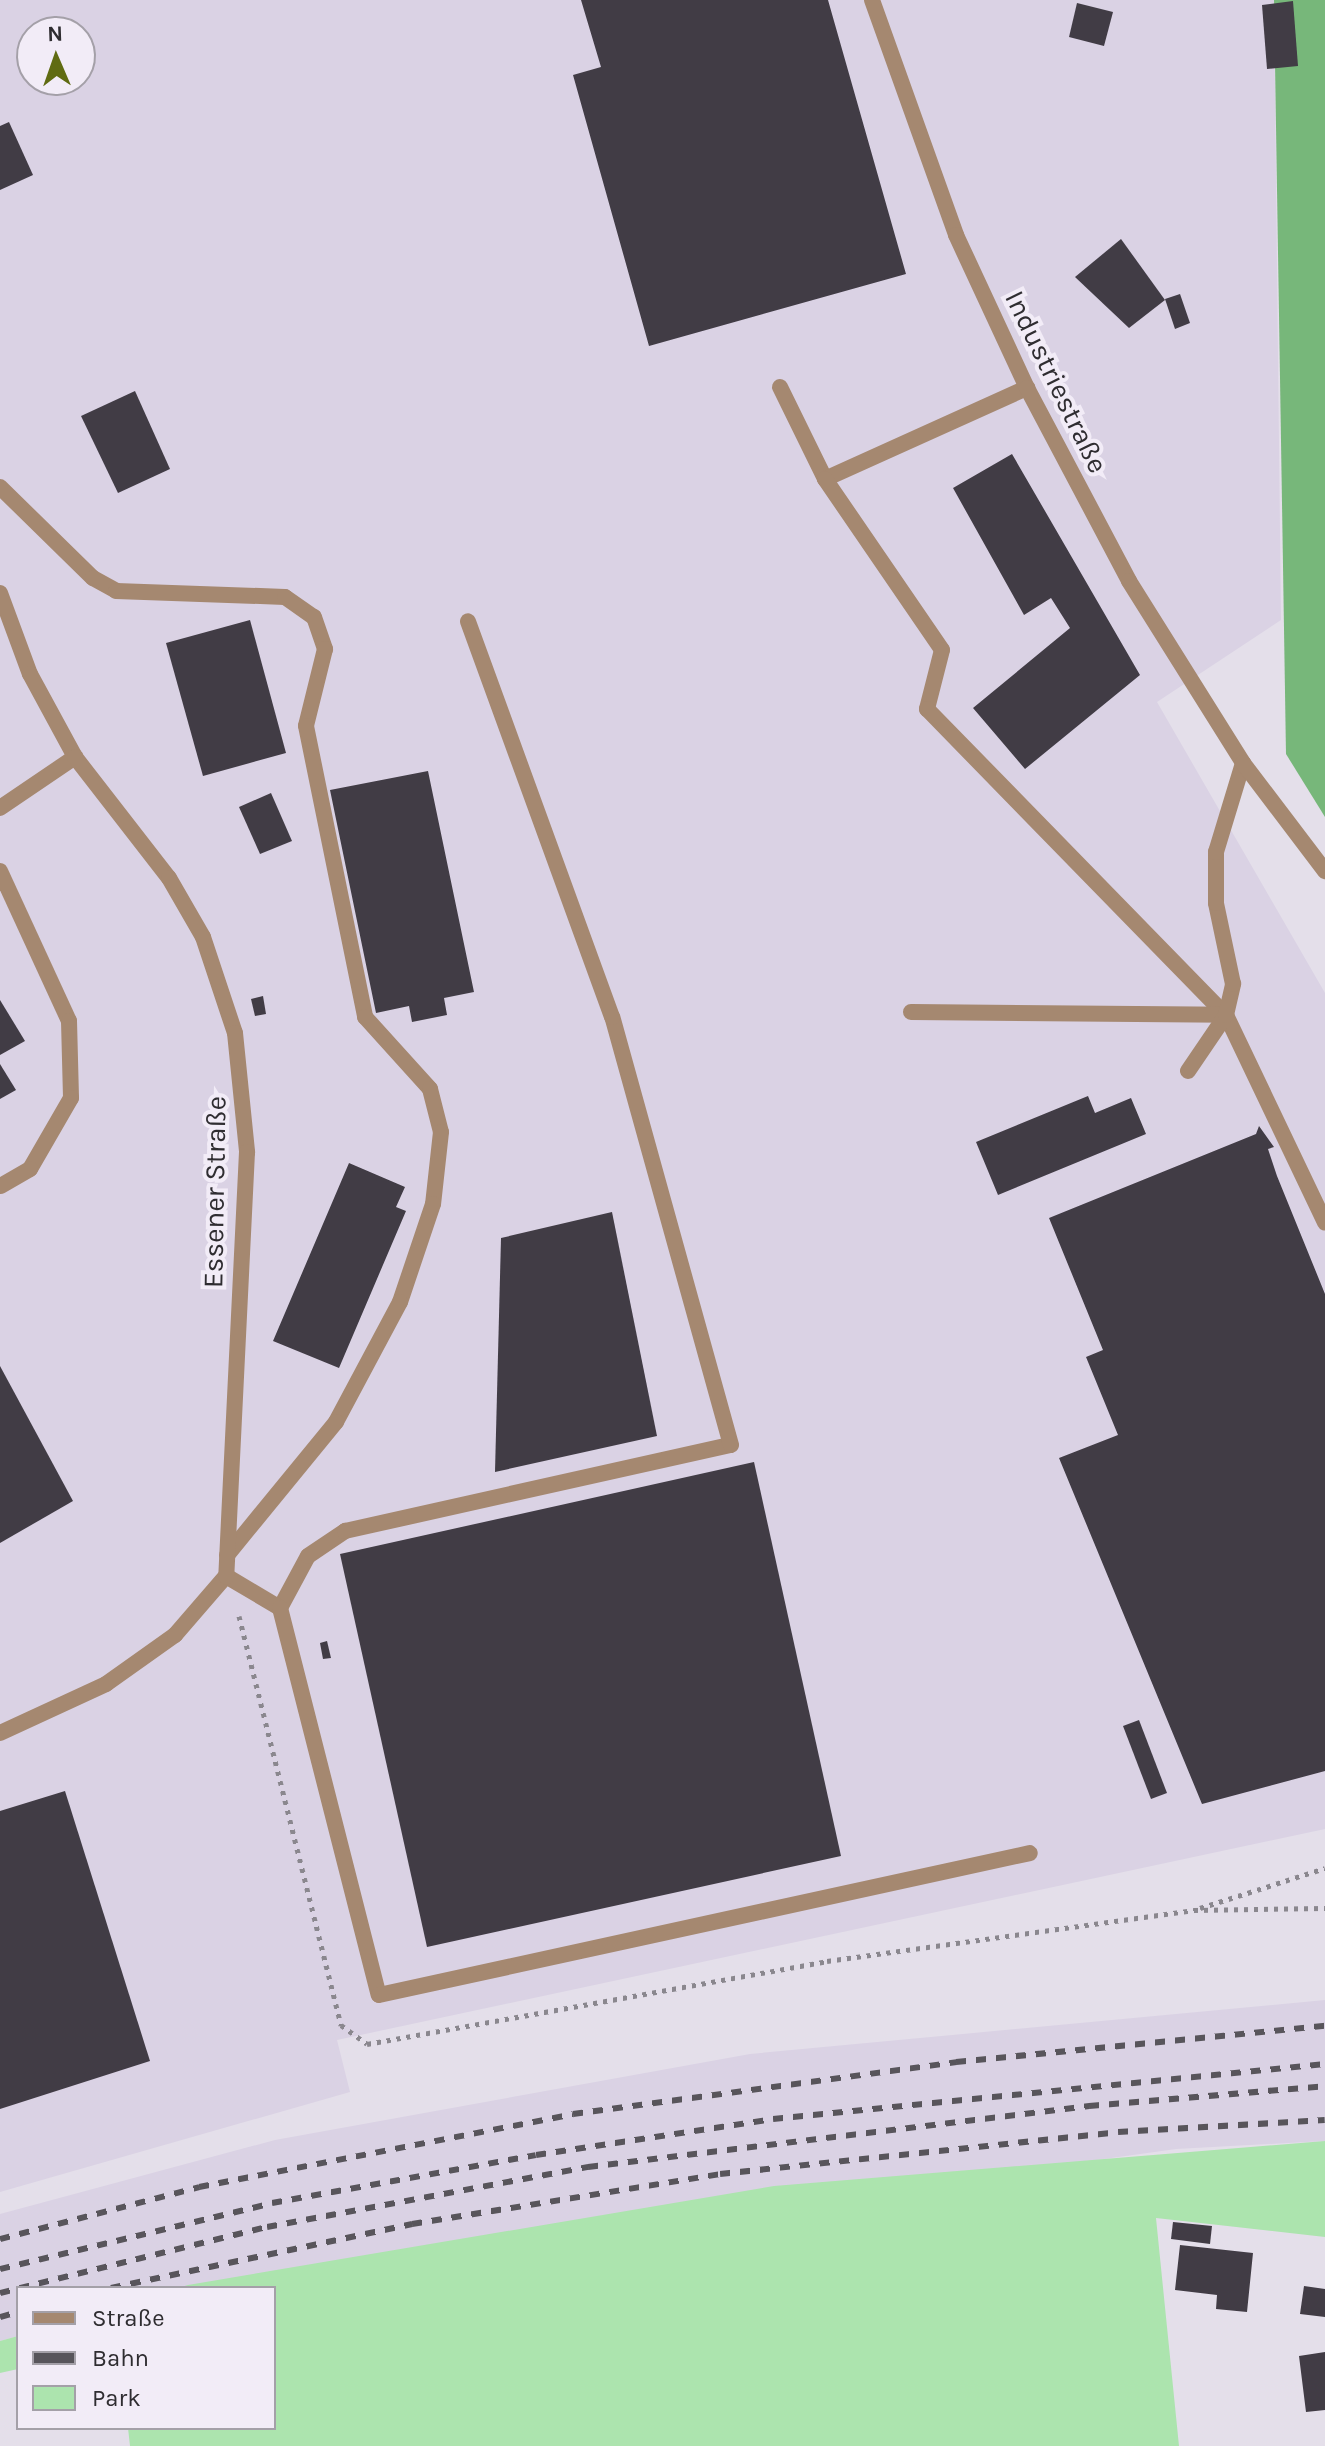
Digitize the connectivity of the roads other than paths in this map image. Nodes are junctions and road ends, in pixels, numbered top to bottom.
1 (872, 0) edge
2 (780, 387) dead end
3 (1027, 388) junction
4 (825, 479) junction
5 (0, 487) edge
6 (0, 593) edge
7 (468, 621) dead end
8 (75, 757) junction
9 (1243, 763) junction
10 (0, 808) edge
11 (0, 871) edge
12 (1325, 871) edge
13 (911, 1012) dead end
14 (1226, 1015) junction
15 (1188, 1071) dead end
16 (0, 1186) edge
17 (1325, 1223) edge
18 (227, 1555) junction
19 (226, 1576) junction
20 (280, 1608) junction
21 (0, 1733) edge
22 (1030, 1853) dead end

1 - 3 street, Industriestraße
2 - 4 street
3 - 4 street
3 - 9 street, Industriestraße
4 - 14 street
5 - 18 street
6 - 8 street, Essener Straße
7 - 20 street
8 - 10 street
8 - 18 street, Essener Straße
9 - 12 street, Industriestraße
9 - 14 street
11 - 16 street
13 - 14 street
14 - 15 street
14 - 17 street
18 - 19 street, Essener Straße
19 - 20 street
19 - 21 street
20 - 22 street

